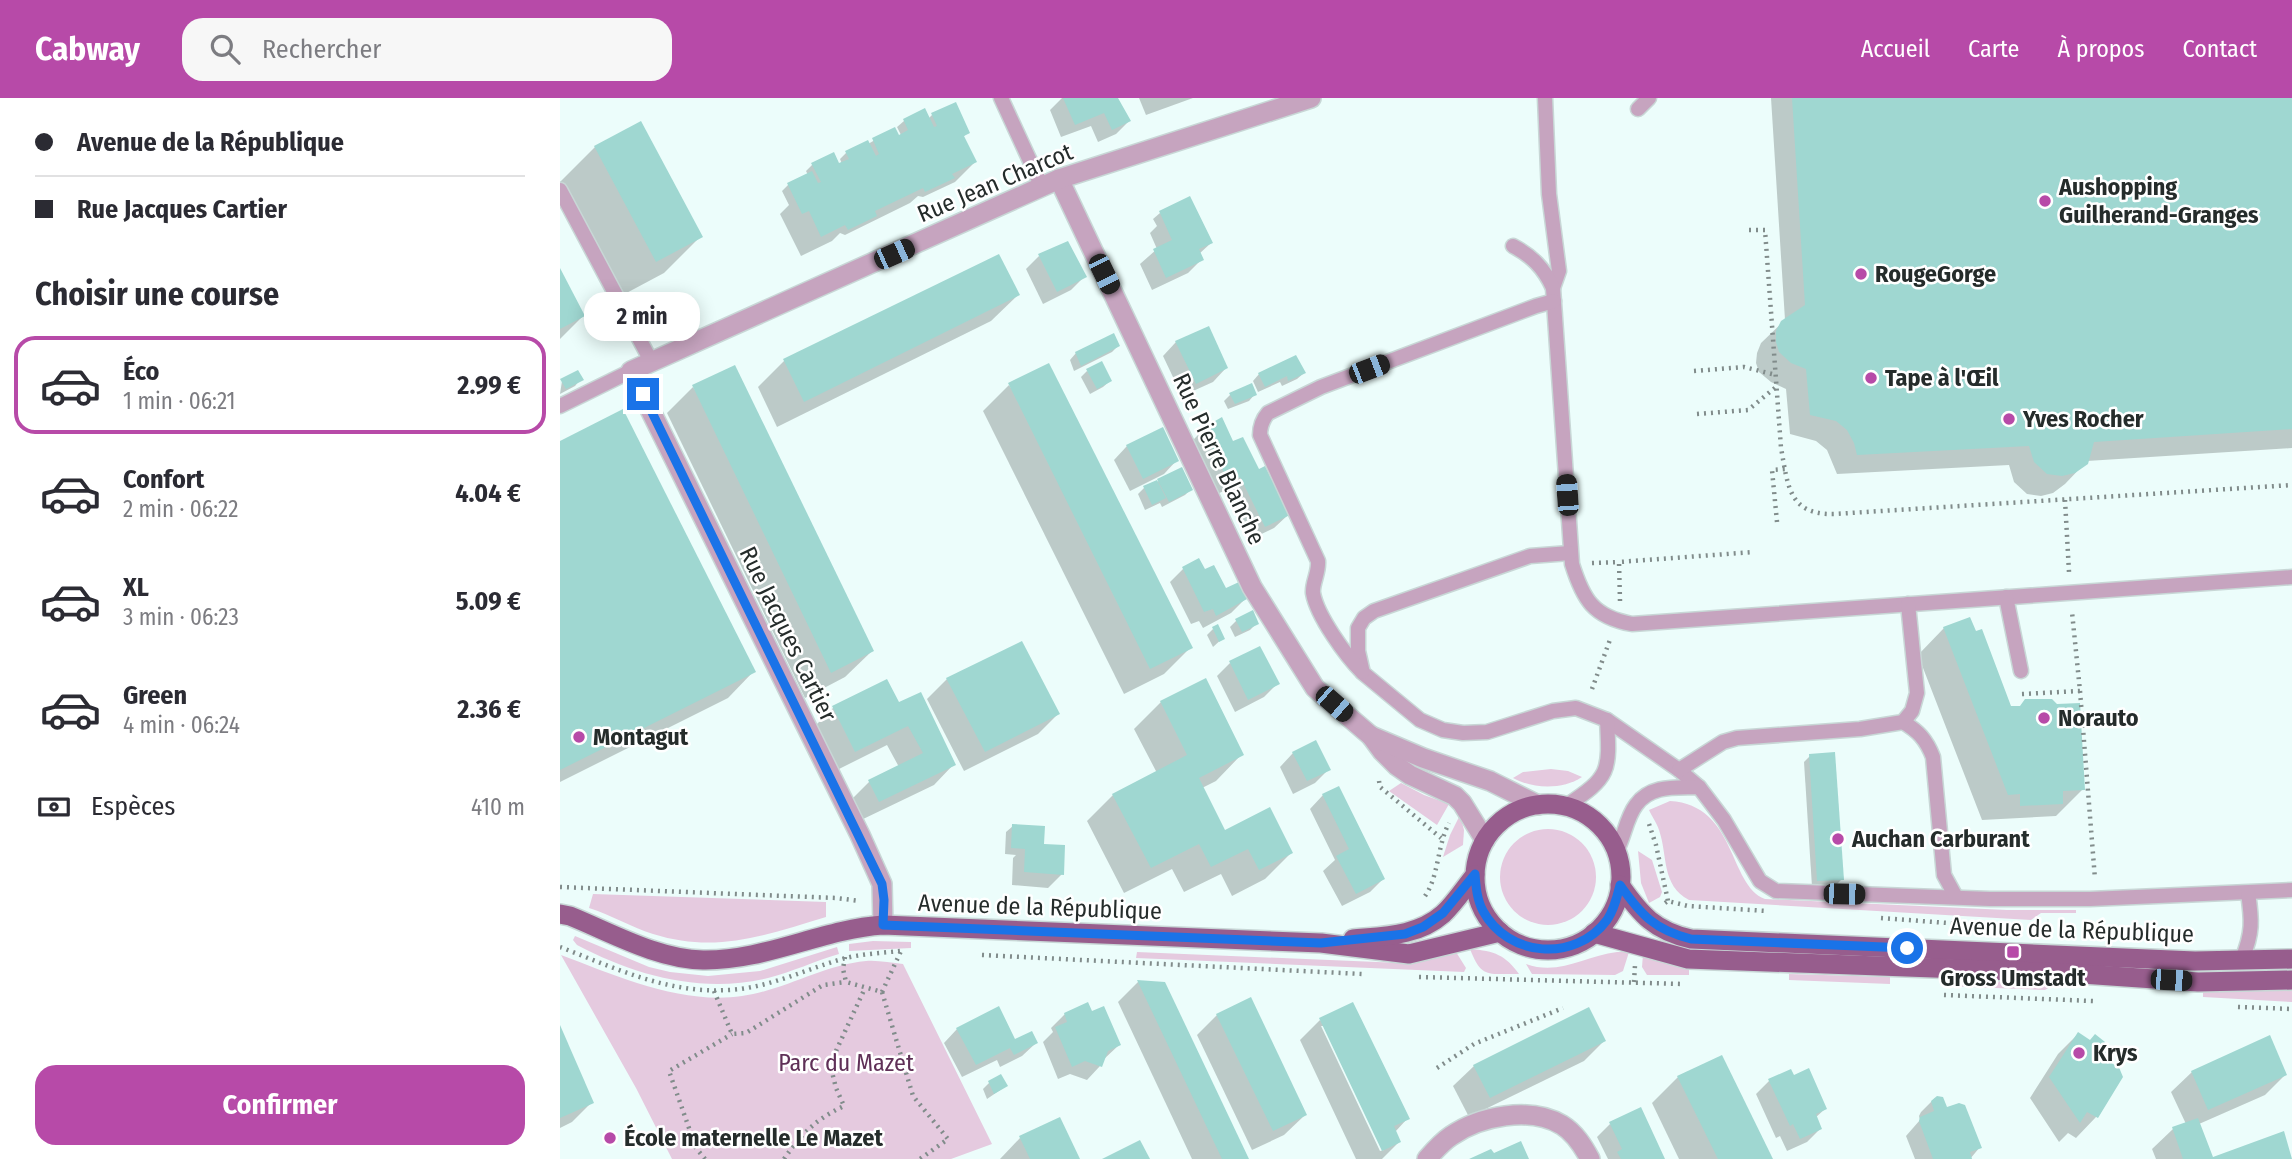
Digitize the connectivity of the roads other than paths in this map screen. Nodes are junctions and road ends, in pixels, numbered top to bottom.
1 (1001, 98) edge
2 (1311, 98) edge
3 (1545, 98) edge
4 (1051, 183) junction
5 (560, 190) edge
6 (1513, 246) dead end
7 (1554, 295) junction
8 (651, 361) junction
9 (631, 371) junction
10 (560, 406) edge
11 (1570, 552) junction
12 (2292, 577) edge
13 (2006, 597) junction
14 (1908, 604) junction
15 (2021, 671) dead end
16 (1363, 673) junction
17 (1607, 720) junction
18 (1903, 722) junction
19 (1371, 736) junction
20 (1679, 770) junction
21 (1699, 788) junction
22 (1538, 805) junction
23 (1566, 806) junction
24 (1485, 840) junction
25 (1616, 852) junction
26 (1475, 874) junction
27 (1620, 885) junction
28 (2292, 890) edge
29 (2248, 893) junction
30 (1956, 897) junction
31 (560, 914) edge
32 (883, 925) junction
33 (1500, 932) junction
34 (1594, 933) junction
35 (1321, 943) junction
36 (2242, 959) junction
37 (2292, 959) edge
38 (2292, 980) edge
39 (1427, 1159) edge
40 (1590, 1159) edge

1 - 4 lane
2 - 4 street, Rue Jean Charcot
3 - 7 lane
4 - 8 street, Rue Jean Charcot
4 - 19 street, Rue Pierre Blanche
5 - 8 lane
6 - 7 lane
7 - 11 lane
7 - 16 lane
8 - 9 street, Rue Jean Charcot
9 - 10 lane
9 - 32 street, Rue Jacques Cartier
11 - 14 lane
11 - 16 lane
12 - 13 lane
13 - 14 lane
13 - 15 lane
14 - 18 lane
16 - 17 lane
17 - 20 lane
17 - 23 lane
18 - 20 lane
18 - 30 lane
19 - 22 street, Rue Pierre Blanche
19 - 24 street, Rue Pierre Blanche
20 - 21 lane
21 - 25 lane
21 - 30 lane
22 - 23 main road
22 - 24 main road
23 - 25 main road
24 - 26 main road
25 - 27 main road
26 - 33 main road
26 - 35 main road, Avenue de la République
27 - 34 main road
27 - 36 main road, Avenue de la République
28 - 29 lane
29 - 30 lane
29 - 36 lane
31 - 32 main road, Avenue de la République
32 - 35 main road, Avenue de la République
33 - 34 main road
33 - 35 main road, Avenue de la République
34 - 38 main road, Avenue de la République
36 - 37 main road, Avenue de la République
39 - 40 street

